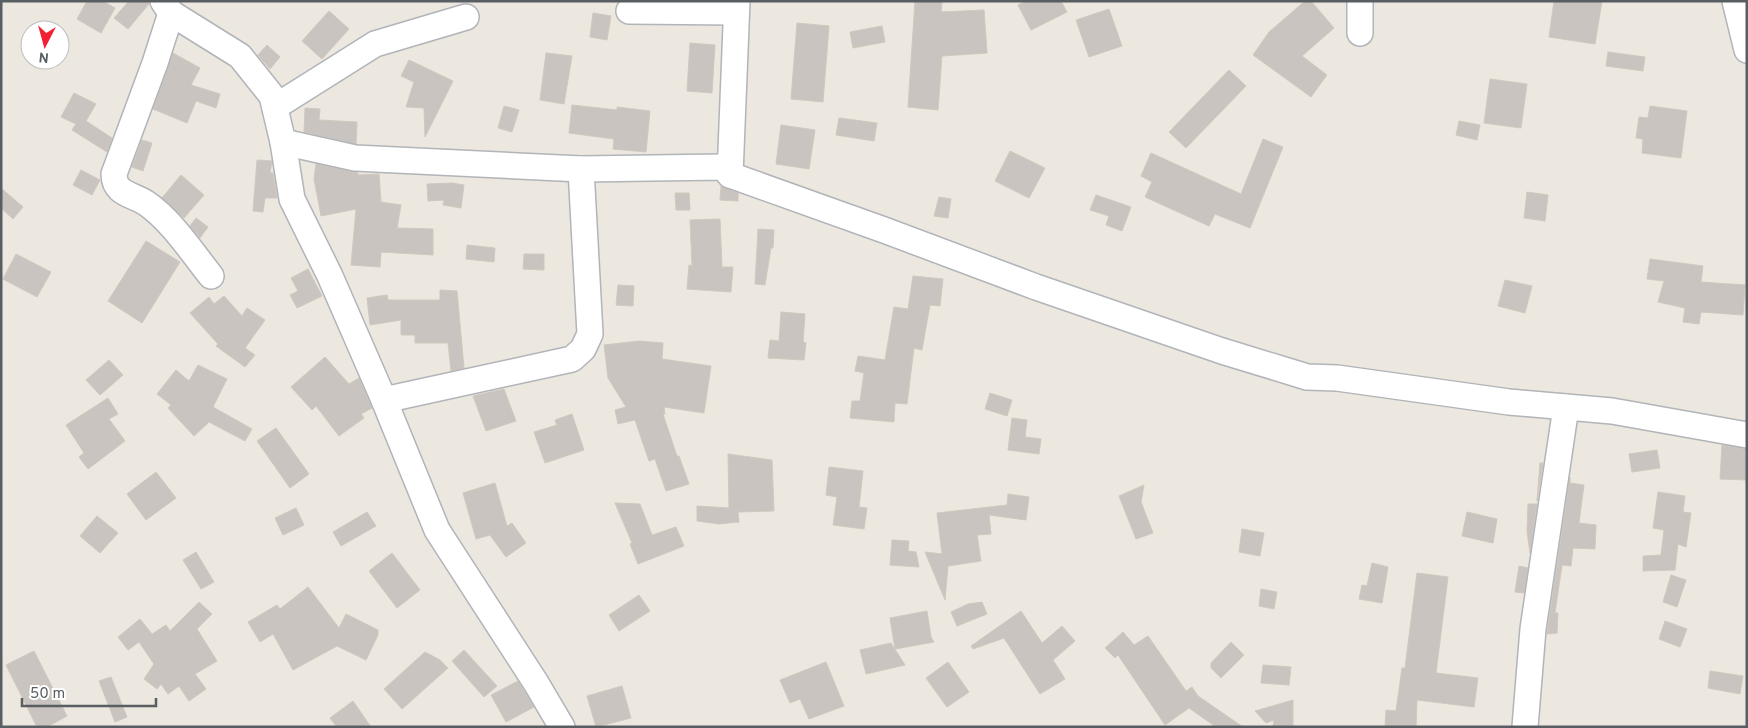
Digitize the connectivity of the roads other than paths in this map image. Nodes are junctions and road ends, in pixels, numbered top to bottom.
1 (1360, 1) edge
2 (1735, 1) edge
3 (736, 6) edge
4 (167, 7) edge
5 (629, 11) dead end
6 (466, 17) dead end
7 (1360, 33) dead end
8 (1747, 50) edge
9 (274, 107) junction
10 (283, 142) junction
11 (581, 170) junction
12 (730, 175) junction
13 (211, 276) dead end
14 (384, 400) junction
15 (1566, 407) junction
16 (1747, 434) edge
17 (562, 727) edge
18 (1525, 727) edge

1 - 7 street
2 - 8 street
3 - 5 street
3 - 12 street
4 - 9 street
4 - 13 street
6 - 9 street
9 - 10 street
10 - 11 street
10 - 14 street
11 - 12 street
11 - 14 street
12 - 15 street
14 - 17 street
15 - 16 street
15 - 18 street

